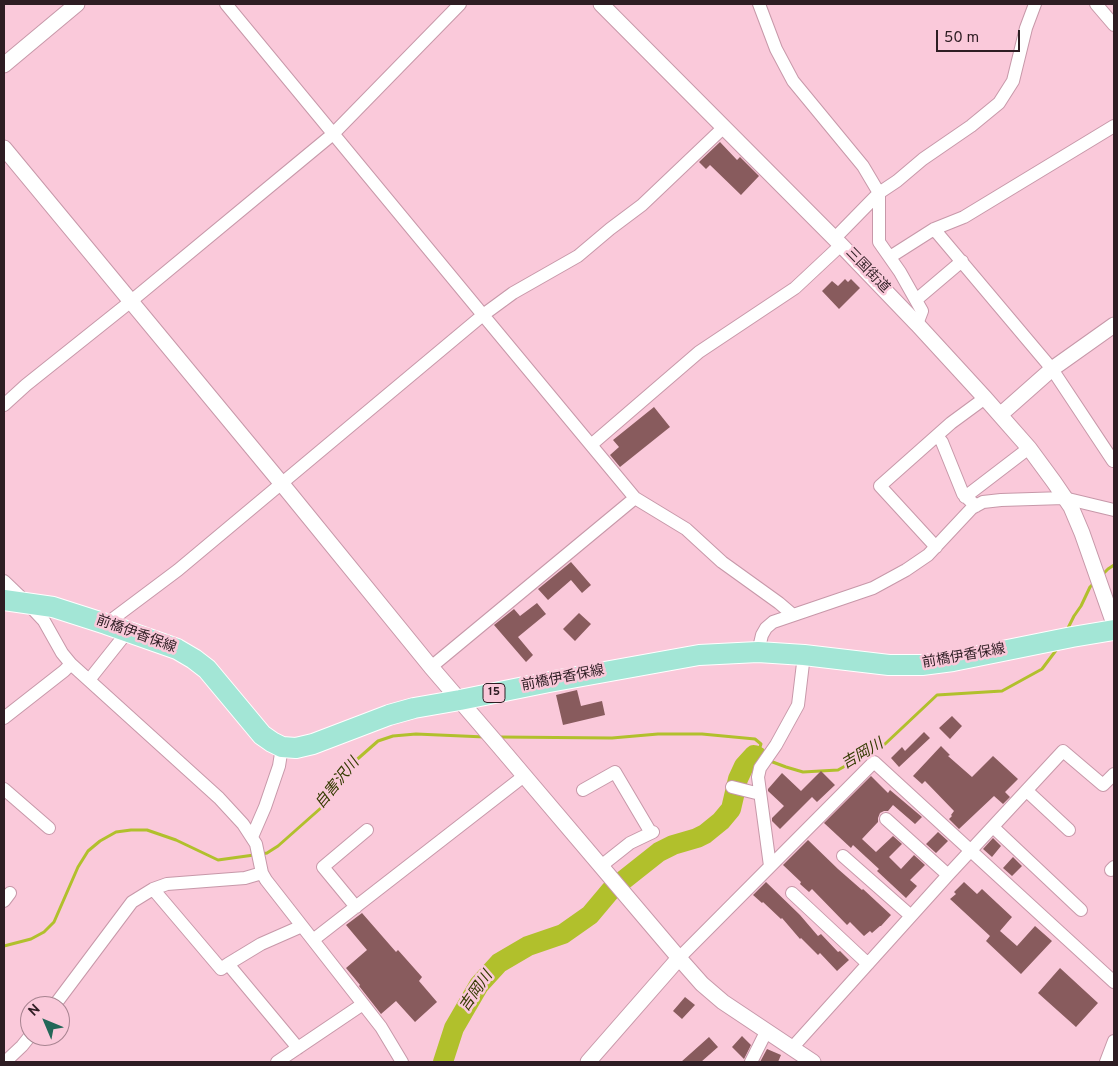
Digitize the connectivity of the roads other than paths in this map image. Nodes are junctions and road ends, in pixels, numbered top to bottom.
1 (77, 4) edge
2 (226, 4) edge
3 (460, 4) edge
4 (602, 4) edge
5 (759, 4) edge
6 (1035, 4) edge
7 (1096, 4) edge
8 (1114, 25) edge
9 (4, 65) edge
10 (1114, 126) edge
11 (723, 128) junction
12 (333, 134) junction
13 (4, 148) edge
14 (879, 193) junction
15 (934, 229) junction
16 (838, 242) junction
17 (890, 257) junction
18 (962, 262) junction
19 (916, 300) junction
20 (130, 302) junction
21 (483, 316) junction
22 (917, 324) junction
23 (1114, 325) edge
24 (1052, 369) junction
25 (985, 398) junction
26 (4, 405) edge
27 (1000, 415) junction
28 (937, 436) junction
29 (591, 445) junction
30 (1030, 448) junction
31 (1114, 460) edge
32 (282, 484) junction
33 (965, 496) junction
34 (635, 498) junction
35 (1064, 498) junction
36 (976, 506) junction
37 (1114, 510) edge
38 (936, 547) junction
39 (4, 581) edge
40 (4, 600) edge
41 (28, 604) junction
42 (793, 615) junction
43 (106, 624) junction
44 (1114, 624) edge
45 (1114, 630) edge
46 (128, 631) junction
47 (758, 652) junction
48 (804, 655) junction
49 (71, 664) junction
50 (431, 667) junction
51 (90, 680) junction
52 (460, 700) junction
53 (4, 718) edge
54 (282, 747) junction
55 (1114, 774) edge
56 (524, 776) junction
57 (4, 789) edge
58 (738, 789) dead end
59 (583, 790) dead end
60 (1027, 791) junction
61 (760, 794) junction
62 (886, 819) dead end
63 (993, 827) junction
64 (49, 828) dead end
65 (367, 830) dead end
66 (1069, 830) dead end
67 (254, 841) junction
68 (971, 851) junction
69 (843, 856) dead end
70 (770, 866) junction
71 (261, 869) junction
72 (604, 870) junction
73 (948, 875) junction
74 (153, 889) junction
75 (792, 893) dead end
76 (356, 907) junction
77 (1081, 910) dead end
78 (911, 916) junction
79 (302, 926) junction
80 (313, 940) junction
81 (679, 958) junction
82 (228, 964) junction
83 (868, 964) junction
84 (1114, 982) edge
85 (62, 996) edge
86 (363, 1004) junction
87 (766, 1032) junction
88 (1114, 1042) edge
89 (22, 1046) edge
90 (298, 1048) junction
91 (792, 1048) junction
92 (5, 1062) edge
93 (277, 1062) edge
94 (402, 1062) edge
95 (588, 1062) edge
96 (751, 1062) edge
97 (813, 1062) edge
98 (1106, 1062) edge

1 - 9 street
2 - 12 street
3 - 12 street
4 - 11 street, 三国街道
5 - 14 street
6 - 14 street
7 - 8 street
10 - 15 street
11 - 16 street, 三国街道
11 - 21 street
12 - 20 street
12 - 21 street
13 - 20 street
14 - 16 street
14 - 17 street
15 - 17 street
15 - 18 street
16 - 22 street, 三国街道
16 - 29 street
17 - 19 street
18 - 19 street
18 - 24 street
19 - 22 street
20 - 26 street
20 - 32 street
21 - 29 street
21 - 32 street
22 - 25 street, 三国街道
23 - 24 street
24 - 27 street
24 - 31 street
25 - 27 street, 三国街道
25 - 28 street
27 - 30 street, 三国街道
28 - 33 street
28 - 38 street
29 - 34 street
30 - 33 street
30 - 35 street, 三国街道
32 - 43 street
32 - 50 street
33 - 36 street
34 - 42 street
34 - 50 street
35 - 36 street
35 - 37 street
35 - 44 street, 三国街道
36 - 38 street
38 - 42 street
39 - 41 street
40 - 41 main road, 前橋伊香保線
41 - 43 main road, 前橋伊香保線
41 - 49 street
42 - 47 street
43 - 46 main road, 前橋伊香保線
45 - 48 main road, 前橋伊香保線 / 15
46 - 51 street
46 - 54 main road, 前橋伊香保線
47 - 48 main road, 前橋伊香保線 / 15
47 - 52 main road, 前橋伊香保線 / 15
48 - 61 street
49 - 51 street
49 - 53 street
50 - 52 street
51 - 67 street
52 - 54 main road, 前橋伊香保線 / 15
52 - 56 street
54 - 67 street
55 - 60 street
56 - 72 street
56 - 76 street
57 - 64 street
58 - 61 street
59 - 72 street
60 - 63 street
60 - 66 street
61 - 70 street
62 - 73 street
63 - 68 street
63 - 77 street
65 - 76 street
67 - 71 street
68 - 70 street
68 - 73 street
68 - 84 street
69 - 78 street
70 - 81 street
71 - 74 street
71 - 79 street
72 - 81 street
73 - 78 street
74 - 82 street
74 - 85 street
75 - 83 street
76 - 80 street
78 - 83 street
79 - 80 street
79 - 82 street
80 - 86 street
81 - 87 street
81 - 95 street
82 - 90 street
83 - 91 street
86 - 90 street
86 - 94 street
87 - 91 street
87 - 96 street
88 - 98 street
89 - 92 street
90 - 93 street
91 - 97 street

